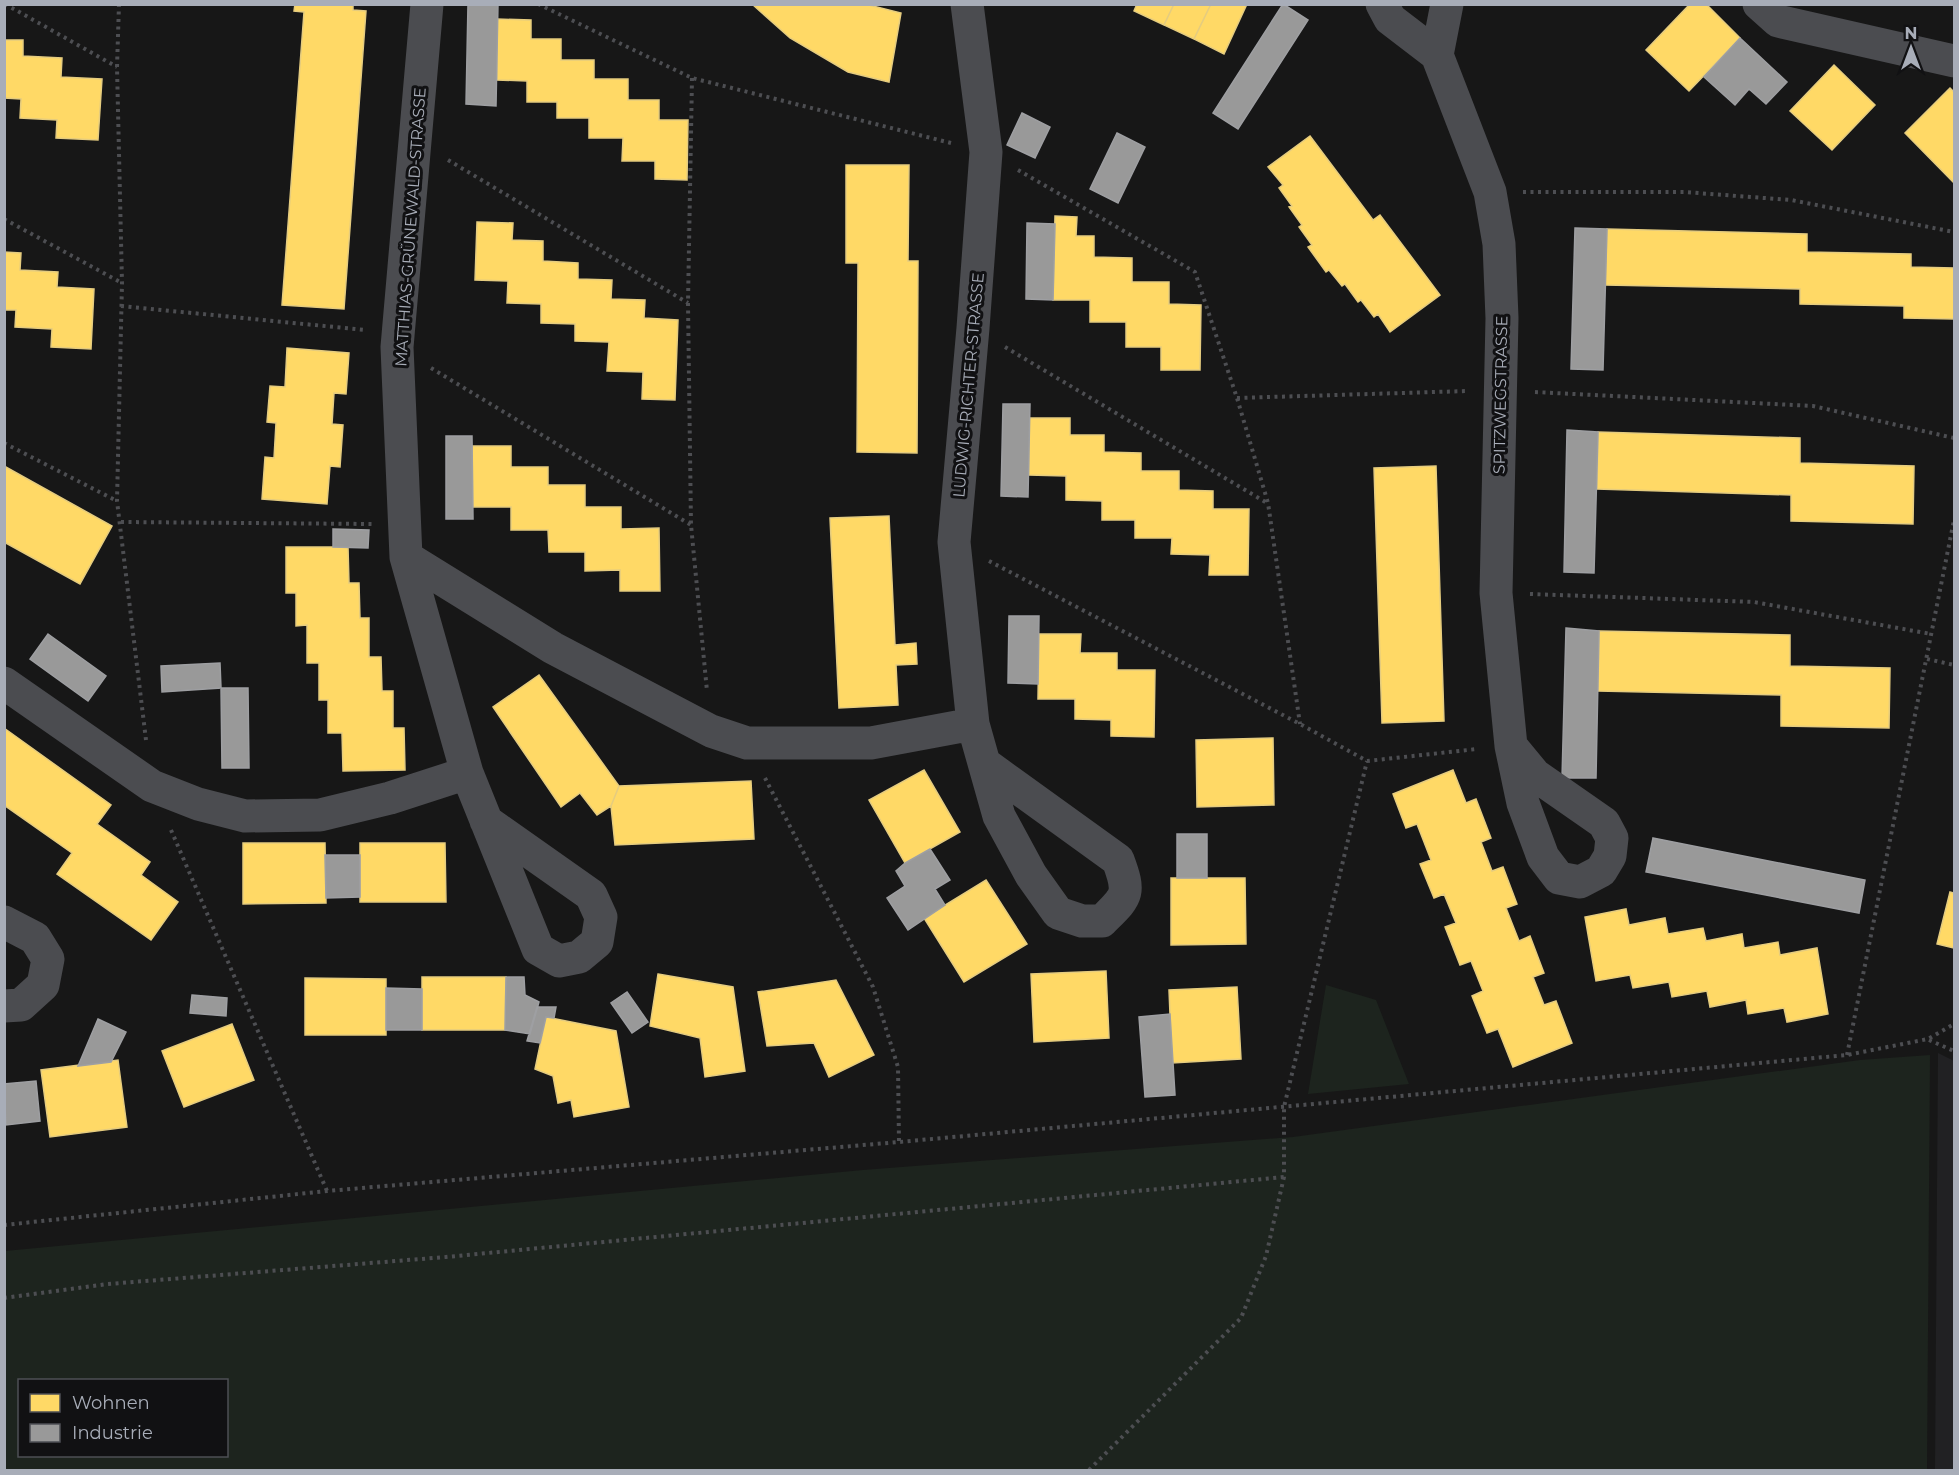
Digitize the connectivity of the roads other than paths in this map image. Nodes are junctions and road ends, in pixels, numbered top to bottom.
1 (427, 4) edge
2 (967, 4) edge
3 (1382, 4) edge
4 (1448, 4) edge
5 (1759, 4) edge
6 (1437, 55) junction
7 (1954, 61) edge
8 (406, 557) junction
9 (4, 682) edge
10 (973, 724) junction
11 (1510, 746) road end
12 (985, 764) junction
13 (467, 772) junction
14 (486, 821) dead end
15 (4, 922) edge
16 (4, 1006) edge

1 - 8 street, MATTHIAS-GRÜNEWALD-STRASSE
2 - 10 street, LUDWIG-RICHTER-STRASSE
3 - 6 street
4 - 6 street
5 - 7 street
6 - 11 street, SPITZWEGSTRASSE
8 - 10 street
8 - 13 street, MATTHIAS-GRÜNEWALD-STRASSE
9 - 13 street
10 - 12 street, LUDWIG-RICHTER-STRASSE
12 - 12 street, LUDWIG-RICHTER-STRASSE
13 - 14 street, MATTHIAS-GRÜNEWALD-STRASSE
15 - 16 street

